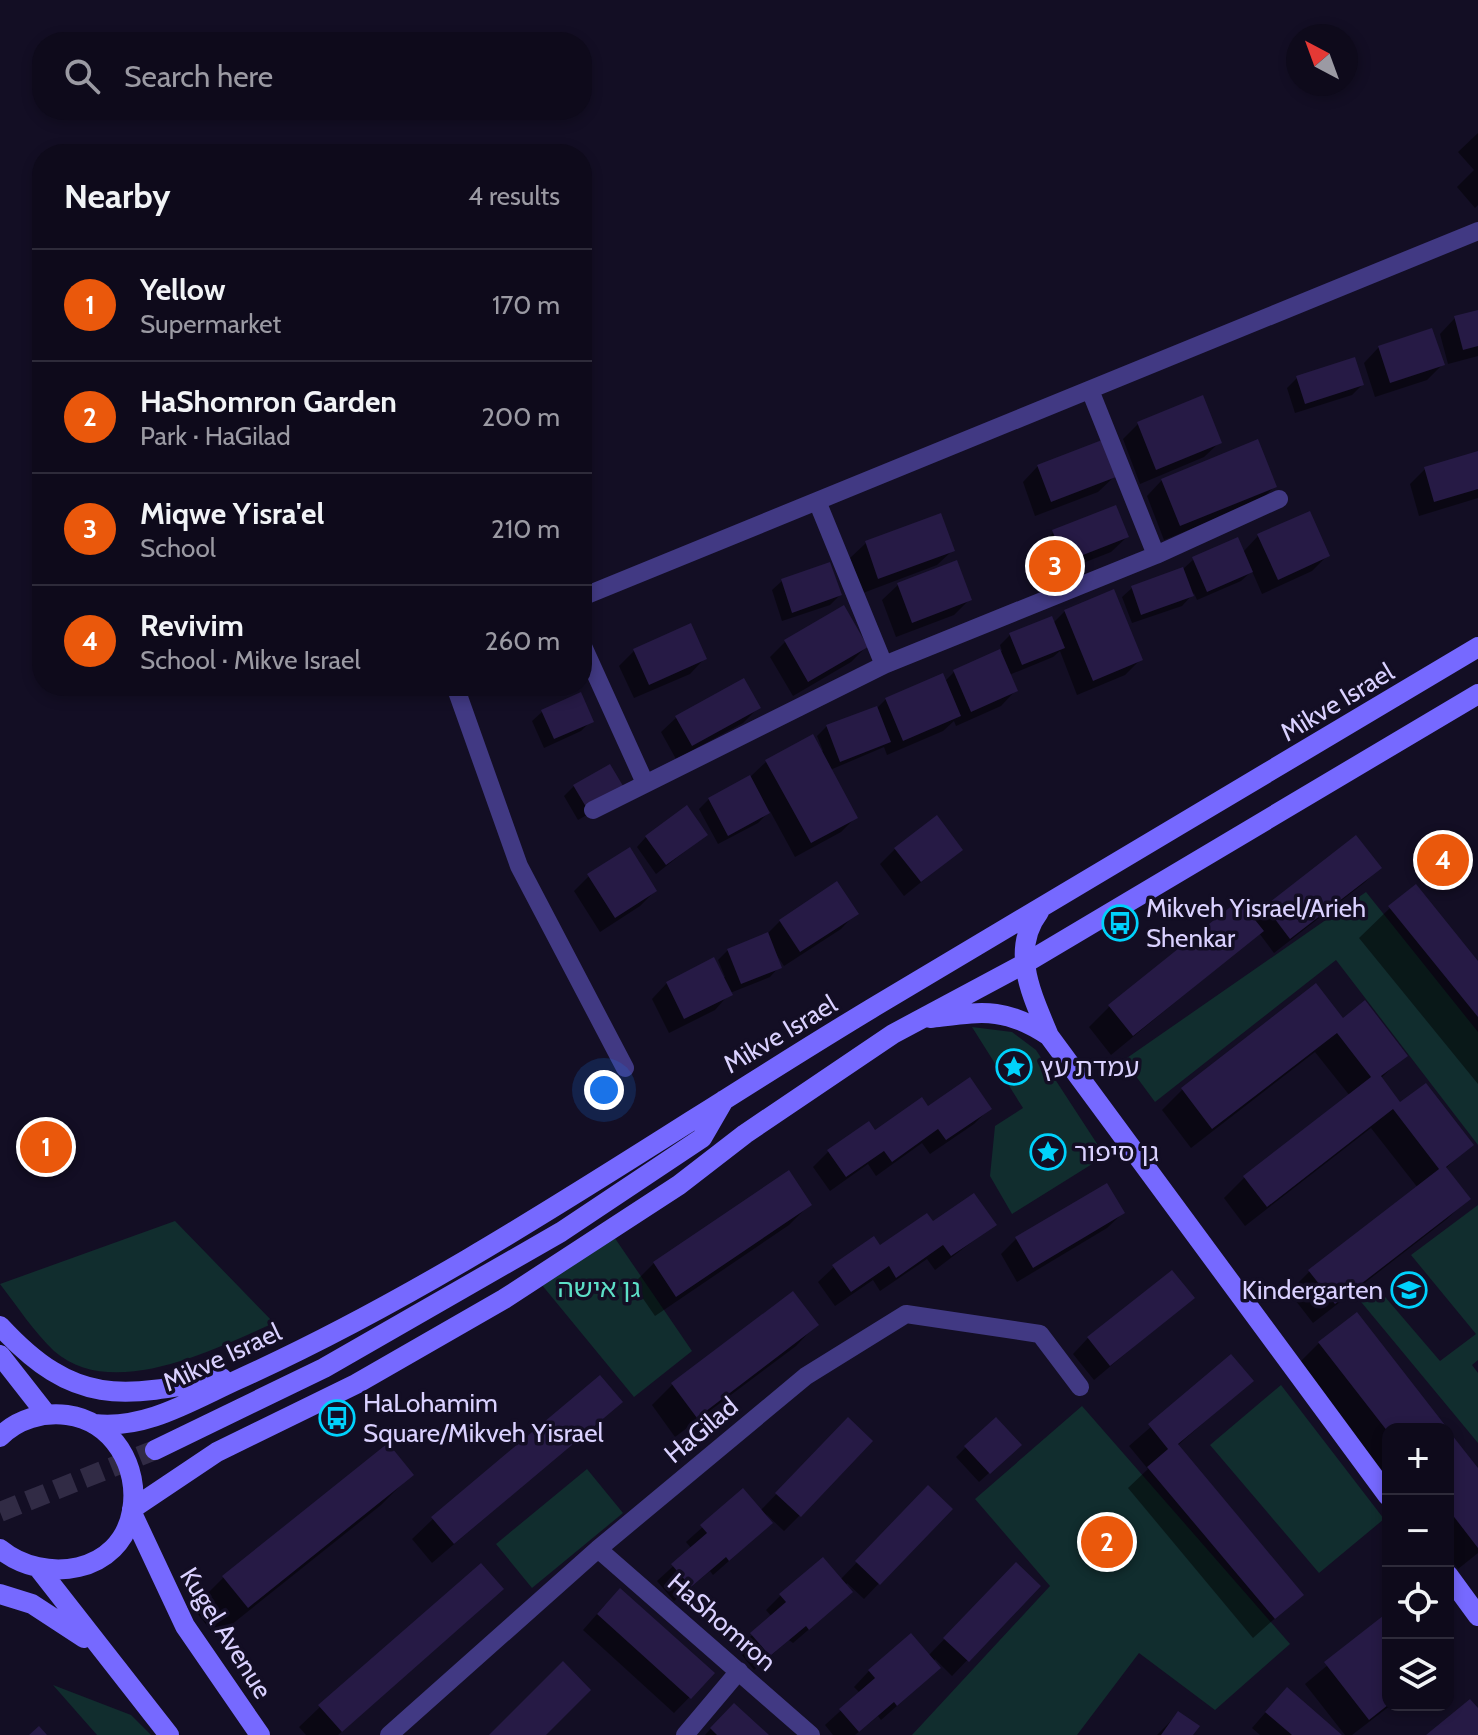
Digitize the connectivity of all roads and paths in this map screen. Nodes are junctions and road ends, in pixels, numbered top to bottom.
1 (1478, 231) edge
2 (1090, 390) junction
3 (1279, 499) dead end
4 (817, 501) junction
5 (1156, 555) junction
6 (592, 593) edge
7 (1478, 647) edge
8 (884, 665) junction
9 (592, 666) edge
10 (1478, 694) edge
11 (459, 696) edge
12 (645, 783) junction
13 (593, 810) dead end
14 (1042, 909) junction
15 (1024, 964) junction
16 (918, 1019) junction
17 (1049, 1036) junction
18 (625, 1068) dead end
19 (726, 1097) junction
20 (745, 1134) junction
21 (702, 1138) junction
22 (0, 1326) edge
23 (0, 1355) edge
24 (275, 1363) junction
25 (1080, 1387) dead end
26 (47, 1415) junction
27 (94, 1424) junction
28 (0, 1437) edge
29 (155, 1450) tunnel mouth
30 (1387, 1495) edge
31 (132, 1511) junction
32 (598, 1549) junction
33 (3, 1553) edge
34 (40, 1570) junction
35 (1454, 1583) edge
36 (0, 1594) edge
37 (1478, 1616) edge
38 (112, 1665) junction
39 (739, 1671) junction
40 (169, 1735) edge
41 (260, 1735) edge
42 (389, 1735) edge
43 (685, 1735) edge
44 (811, 1735) edge

1 - 2 street
2 - 4 street
2 - 5 street
3 - 5 street
4 - 6 street
4 - 8 street
5 - 8 street
7 - 14 main road, Mikve Israel
8 - 12 street
9 - 12 street
10 - 15 main road
11 - 18 street
12 - 13 street
14 - 15 main road
14 - 19 main road, Mikve Israel
15 - 16 main road
15 - 17 main road
16 - 17 main road
16 - 20 main road
17 - 30 main road
19 - 21 main road
19 - 24 main road, Mikve Israel
20 - 21 main road
20 - 31 main road
21 - 29 main road
22 - 24 main road
23 - 26 main road
24 - 27 main road, Mikve Israel
25 - 32 street, HaGilad
26 - 27 main road, Mikve Israel
26 - 28 main road
27 - 31 main road
31 - 34 main road
31 - 41 main road, Kugel Avenue
32 - 39 street, HaShomron
32 - 42 street, HaGilad
33 - 34 main road
34 - 38 main road
35 - 37 main road
36 - 38 main road
38 - 40 main road
39 - 43 street
39 - 44 street, HaShomron

